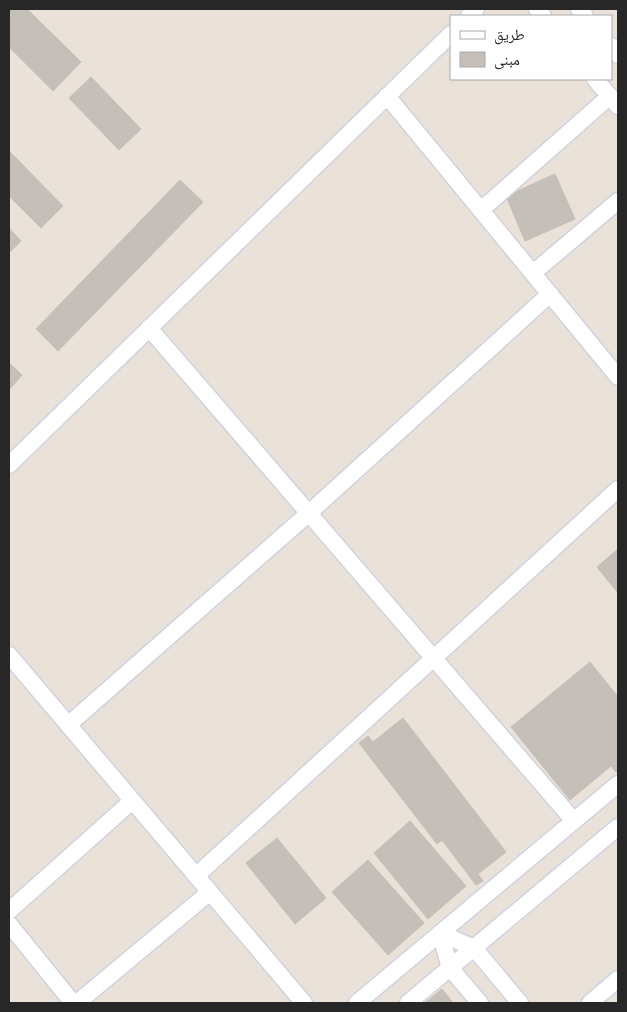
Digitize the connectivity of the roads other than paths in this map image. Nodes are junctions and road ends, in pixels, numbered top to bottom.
1 (450, 35) edge
2 (596, 80) edge
3 (387, 96) junction
4 (614, 101) edge
5 (618, 201) edge
6 (481, 210) junction
7 (533, 273) junction
8 (550, 294) junction
9 (149, 328) junction
10 (618, 376) edge
11 (9, 465) edge
12 (618, 489) edge
13 (309, 513) junction
14 (9, 655) edge
15 (433, 658) junction
16 (68, 725) junction
17 (618, 784) edge
18 (132, 801) junction
19 (574, 821) junction
20 (618, 827) edge
21 (196, 876) junction
22 (210, 892) junction
23 (9, 911) edge
24 (9, 924) edge
25 (440, 933) junction
26 (474, 948) junction
27 (450, 968) junction
28 (618, 978) edge
29 (68, 1001) edge
30 (304, 1003) edge
31 (357, 1003) edge
32 (408, 1003) edge
33 (480, 1003) edge
34 (520, 1003) edge
35 (590, 1003) edge

1 - 3 street
2 - 4 street
3 - 6 street
3 - 9 street
4 - 6 street
5 - 7 street
6 - 7 street
7 - 8 street
8 - 10 street
8 - 13 street
9 - 11 street
9 - 13 street
12 - 15 street
13 - 15 street
13 - 16 street
14 - 16 street
15 - 19 street
15 - 21 street
16 - 18 street
17 - 19 street
18 - 21 street
18 - 23 street
19 - 25 street
20 - 26 street
21 - 22 street
22 - 29 street
22 - 30 street
24 - 29 street
25 - 26 street
25 - 27 street
25 - 31 street
26 - 27 street
26 - 34 street
27 - 32 street
27 - 33 street
28 - 35 street

